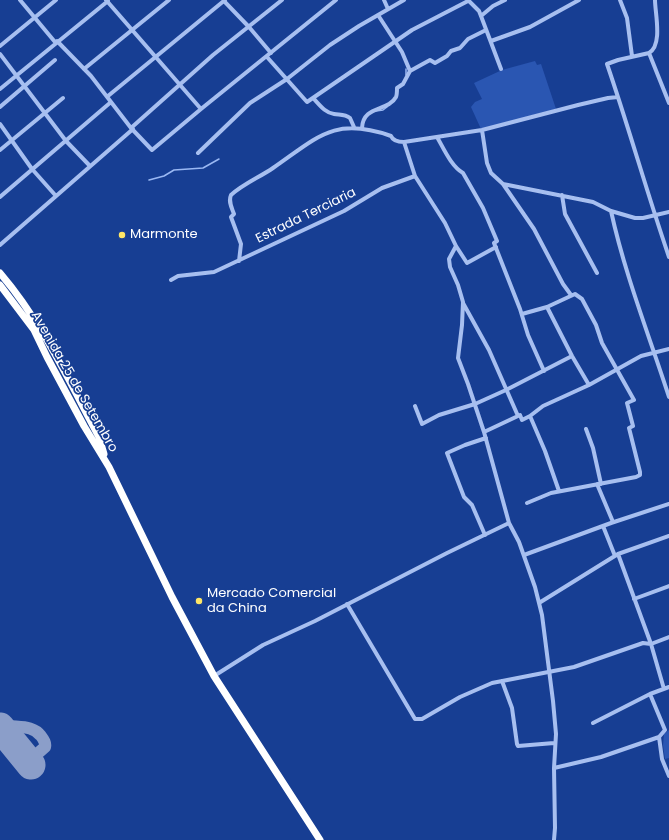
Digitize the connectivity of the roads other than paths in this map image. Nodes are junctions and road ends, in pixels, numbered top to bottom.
1 (20, 0) edge
2 (56, 0) edge
3 (107, 0) edge
4 (169, 0) edge
5 (225, 0) edge
6 (282, 0) edge
7 (336, 0) edge
8 (384, 0) edge
9 (404, 0) edge
10 (468, 0) edge
11 (505, 0) edge
12 (579, 0) edge
13 (620, 0) edge
14 (655, 0) edge
15 (388, 9) junction
16 (378, 15) junction
17 (481, 16) junction
18 (34, 18) junction
19 (249, 27) junction
20 (133, 30) junction
21 (486, 30) junction
22 (491, 41) junction
23 (56, 42) junction
24 (395, 42) junction
25 (0, 46) edge
26 (271, 53) junction
27 (649, 53) junction
28 (0, 54) edge
29 (156, 56) junction
30 (632, 56) junction
31 (267, 57) junction
32 (55, 60) dead end
33 (84, 69) junction
34 (501, 69) dead end
35 (410, 71) junction
36 (16, 75) junction
37 (287, 79) junction
38 (180, 84) junction
39 (24, 87) junction
40 (0, 89) edge
41 (667, 92) edge
42 (108, 96) junction
43 (618, 97) junction
44 (62, 98) dead end
45 (313, 98) junction
46 (111, 102) junction
47 (669, 103) edge
48 (0, 107) edge
49 (201, 108) junction
50 (45, 112) junction
51 (0, 124) edge
52 (354, 127) junction
53 (132, 128) junction
54 (362, 128) junction
55 (482, 130) junction
56 (437, 137) junction
57 (12, 140) junction
58 (66, 141) junction
59 (404, 142) junction
60 (0, 150) edge
61 (198, 153) dead end
62 (90, 166) junction
63 (32, 168) junction
64 (416, 176) junction
65 (503, 184) junction
66 (562, 195) junction
67 (56, 196) junction
68 (0, 197) edge
69 (611, 211) junction
70 (669, 212) edge
71 (655, 216) junction
72 (0, 245) edge
73 (456, 246) junction
74 (496, 247) junction
75 (669, 257) edge
76 (239, 261) junction
77 (0, 273) edge
78 (597, 273) dead end
79 (171, 280) dead end
80 (0, 285) edge
81 (572, 295) junction
82 (463, 302) junction
83 (547, 306) junction
84 (522, 314) junction
85 (669, 349) edge
86 (654, 353) junction
87 (572, 356) junction
88 (617, 369) junction
89 (544, 371) junction
90 (589, 385) junction
91 (506, 390) junction
92 (669, 397) edge
93 (475, 404) junction
94 (415, 406) dead end
95 (518, 416) junction
96 (530, 416) junction
97 (586, 429) dead end
98 (484, 432) junction
99 (486, 438) junction
100 (109, 467) junction
101 (599, 484) junction
102 (559, 491) junction
103 (527, 502) dead end
104 (669, 504) edge
105 (613, 522) junction
106 (509, 523) junction
107 (603, 526) junction
108 (485, 535) junction
109 (669, 536) edge
110 (524, 555) junction
111 (616, 555) junction
112 (669, 586) edge
113 (538, 597) junction
114 (634, 599) junction
115 (539, 603) junction
116 (347, 604) junction
117 (541, 611) junction
118 (669, 637) edge
119 (651, 644) junction
120 (549, 671) junction
121 (214, 676) junction
122 (502, 681) junction
123 (667, 688) edge
124 (650, 694) junction
125 (593, 723) dead end
126 (667, 730) edge
127 (659, 736) junction
128 (554, 743) junction
129 (554, 768) junction
130 (669, 776) edge
131 (320, 840) edge
132 (554, 840) edge

1 - 18 street
2 - 18 street
3 - 20 street
3 - 23 street
4 - 20 street
5 - 19 street
5 - 29 street
6 - 19 street
7 - 26 street
8 - 15 street
9 - 15 street
10 - 17 street
10 - 24 street
11 - 17 street
12 - 22 street
13 - 30 street
14 - 27 street
15 - 16 street
16 - 24 street
16 - 37 street
17 - 21 street
18 - 23 street
18 - 25 street
19 - 26 street
19 - 38 street
20 - 29 street
20 - 33 street
21 - 22 street
21 - 35 street
22 - 34 street
23 - 33 street
23 - 36 street
24 - 35 street
24 - 45 street
26 - 31 street
27 - 30 street
27 - 41 street
28 - 36 street
29 - 38 street
29 - 42 street
30 - 43 street
31 - 37 street
31 - 49 street
32 - 39 street
33 - 42 street
35 - 54 street
36 - 39 street
36 - 40 street
37 - 45 street
37 - 61 street
38 - 49 street
38 - 53 street
39 - 48 street
39 - 50 street
41 - 47 street
42 - 46 street
43 - 55 street
43 - 71 street
44 - 50 street
45 - 52 street
46 - 53 street
46 - 58 street
49 - 53 street
50 - 57 street
50 - 58 street
51 - 57 street
52 - 54 street
52 - 76 street
53 - 62 street
54 - 59 street
55 - 56 street
55 - 65 street
56 - 59 street
56 - 74 street
57 - 60 street
57 - 63 street
58 - 62 street
58 - 63 street
59 - 64 street
62 - 67 street
63 - 67 street
63 - 68 street
64 - 73 street
64 - 76 street, Estrada Terciaria
65 - 66 street
65 - 81 street
66 - 69 street
66 - 78 street
67 - 72 street
69 - 71 street
69 - 86 street
70 - 71 street
71 - 75 street
73 - 74 street
73 - 82 street
74 - 84 street
76 - 79 street, Estrada Terciaria
77 - 100 highway, Avenida 25 de Setembro
80 - 100 highway, Avenida 25 de Setembro
81 - 83 street
81 - 88 street
82 - 91 street
82 - 93 street
83 - 84 street
83 - 87 street
84 - 89 street
85 - 86 street
86 - 88 street
86 - 92 street
87 - 89 street
87 - 90 street
88 - 90 street
88 - 101 street
89 - 91 street
90 - 96 street
91 - 93 street
91 - 95 street
93 - 94 street
93 - 98 street
95 - 96 street
95 - 98 street
96 - 102 street
97 - 101 street
98 - 99 street
99 - 106 street
99 - 108 street
100 - 121 highway
101 - 102 street
101 - 105 street
102 - 103 street
104 - 105 street
105 - 107 street
106 - 108 street
106 - 110 street
107 - 110 street
107 - 111 street
108 - 116 street
109 - 111 street
110 - 113 street
111 - 114 street
111 - 115 street
112 - 114 street
113 - 115 street
113 - 117 street
114 - 119 street
115 - 117 street
116 - 121 street
116 - 122 street
117 - 120 street
118 - 119 street
119 - 120 street
119 - 123 street
120 - 122 street
120 - 128 street
121 - 131 highway
122 - 128 street
123 - 124 street
124 - 125 street
124 - 126 street
126 - 127 street
127 - 129 street
127 - 130 street
128 - 129 street
129 - 132 street

